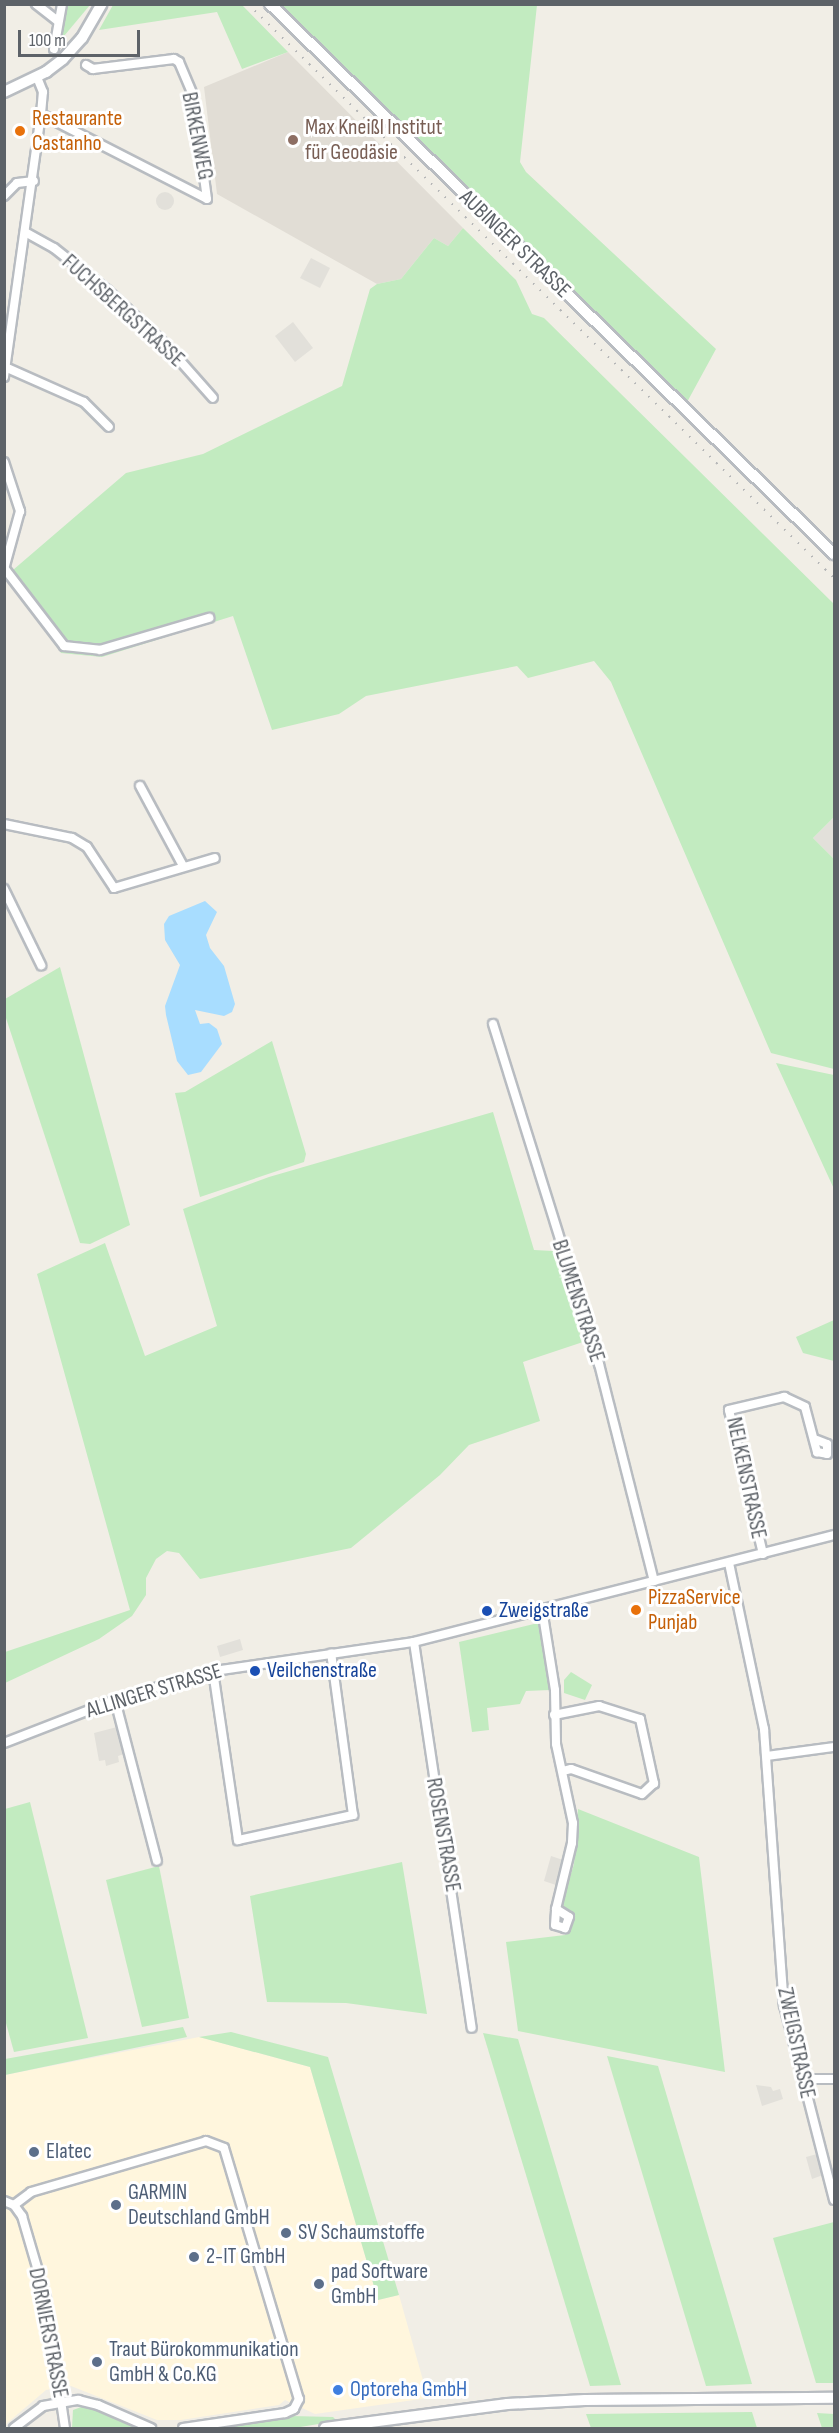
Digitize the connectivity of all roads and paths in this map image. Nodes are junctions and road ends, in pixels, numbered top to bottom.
1 (36, 4) edge
2 (62, 4) edge
3 (102, 4) edge
4 (270, 4) edge
5 (58, 21) junction
6 (54, 49) dead end
7 (86, 65) dead end
8 (37, 77) junction
9 (4, 92) edge
10 (41, 114) junction
11 (34, 181) junction
12 (4, 196) edge
13 (26, 232) junction
14 (5, 367) edge
15 (4, 377) edge
16 (213, 398) dead end
17 (109, 427) dead end
18 (4, 462) edge
19 (834, 554) edge
20 (5, 569) edge
21 (209, 618) dead end
22 (140, 786) dead end
23 (4, 824) edge
24 (215, 858) dead end
25 (183, 866) junction
26 (4, 889) edge
27 (41, 965) dead end
28 (493, 1024) dead end
29 (817, 1440) dead end
30 (834, 1535) edge
31 (763, 1554) junction
32 (729, 1563) junction
33 (654, 1581) junction
34 (542, 1609) junction
35 (414, 1642) junction
36 (331, 1653) junction
37 (213, 1671) junction
38 (115, 1700) junction
39 (554, 1715) junction
40 (4, 1743) edge
41 (834, 1747) edge
42 (767, 1756) junction
43 (563, 1771) junction
44 (157, 1861) dead end
45 (555, 1909) dead end
46 (472, 2028) dead end
47 (802, 2079) junction
48 (834, 2079) edge
49 (834, 2200) edge
50 (4, 2201) edge
51 (14, 2205) junction
52 (834, 2398) edge
53 (61, 2401) junction
54 (14, 2428) edge
55 (65, 2428) edge
56 (151, 2428) edge
57 (183, 2428) edge
58 (325, 2428) edge

1 - 5 street
2 - 5 street
3 - 8 street
4 - 19 street, AUBINGER STRASSE
5 - 6 street
7 - 10 street, BIRKENWEG
8 - 9 street
8 - 10 street
10 - 11 street
11 - 12 street
11 - 13 street
13 - 14 street
13 - 16 street, FUCHSBERGSTRASSE
14 - 15 street
14 - 17 street
18 - 20 street
20 - 21 street
22 - 25 street
23 - 25 street
24 - 25 street
26 - 27 street
28 - 33 street, BLUMENSTRASSE
29 - 31 street, NELKENSTRASSE
30 - 31 street, ALLINGER STRASSE
31 - 32 street, ALLINGER STRASSE
32 - 33 street, ALLINGER STRASSE
32 - 42 street, ZWEIGSTRASSE
33 - 34 street, ALLINGER STRASSE
34 - 35 street, ALLINGER STRASSE
34 - 39 street
35 - 36 street, ALLINGER STRASSE
35 - 46 street, ROSENSTRASSE
36 - 37 street, ALLINGER STRASSE
36 - 37 street
37 - 38 street, ALLINGER STRASSE
38 - 40 street, ALLINGER STRASSE
38 - 44 street
39 - 43 street
39 - 43 street
41 - 42 street
42 - 47 street, ZWEIGSTRASSE
43 - 45 street
47 - 48 street
47 - 49 street, ZWEIGSTRASSE
50 - 51 street
51 - 53 street, DORNIERSTRASSE
51 - 57 street
52 - 58 street
53 - 54 street
53 - 55 street, DORNIERSTRASSE
53 - 56 street

